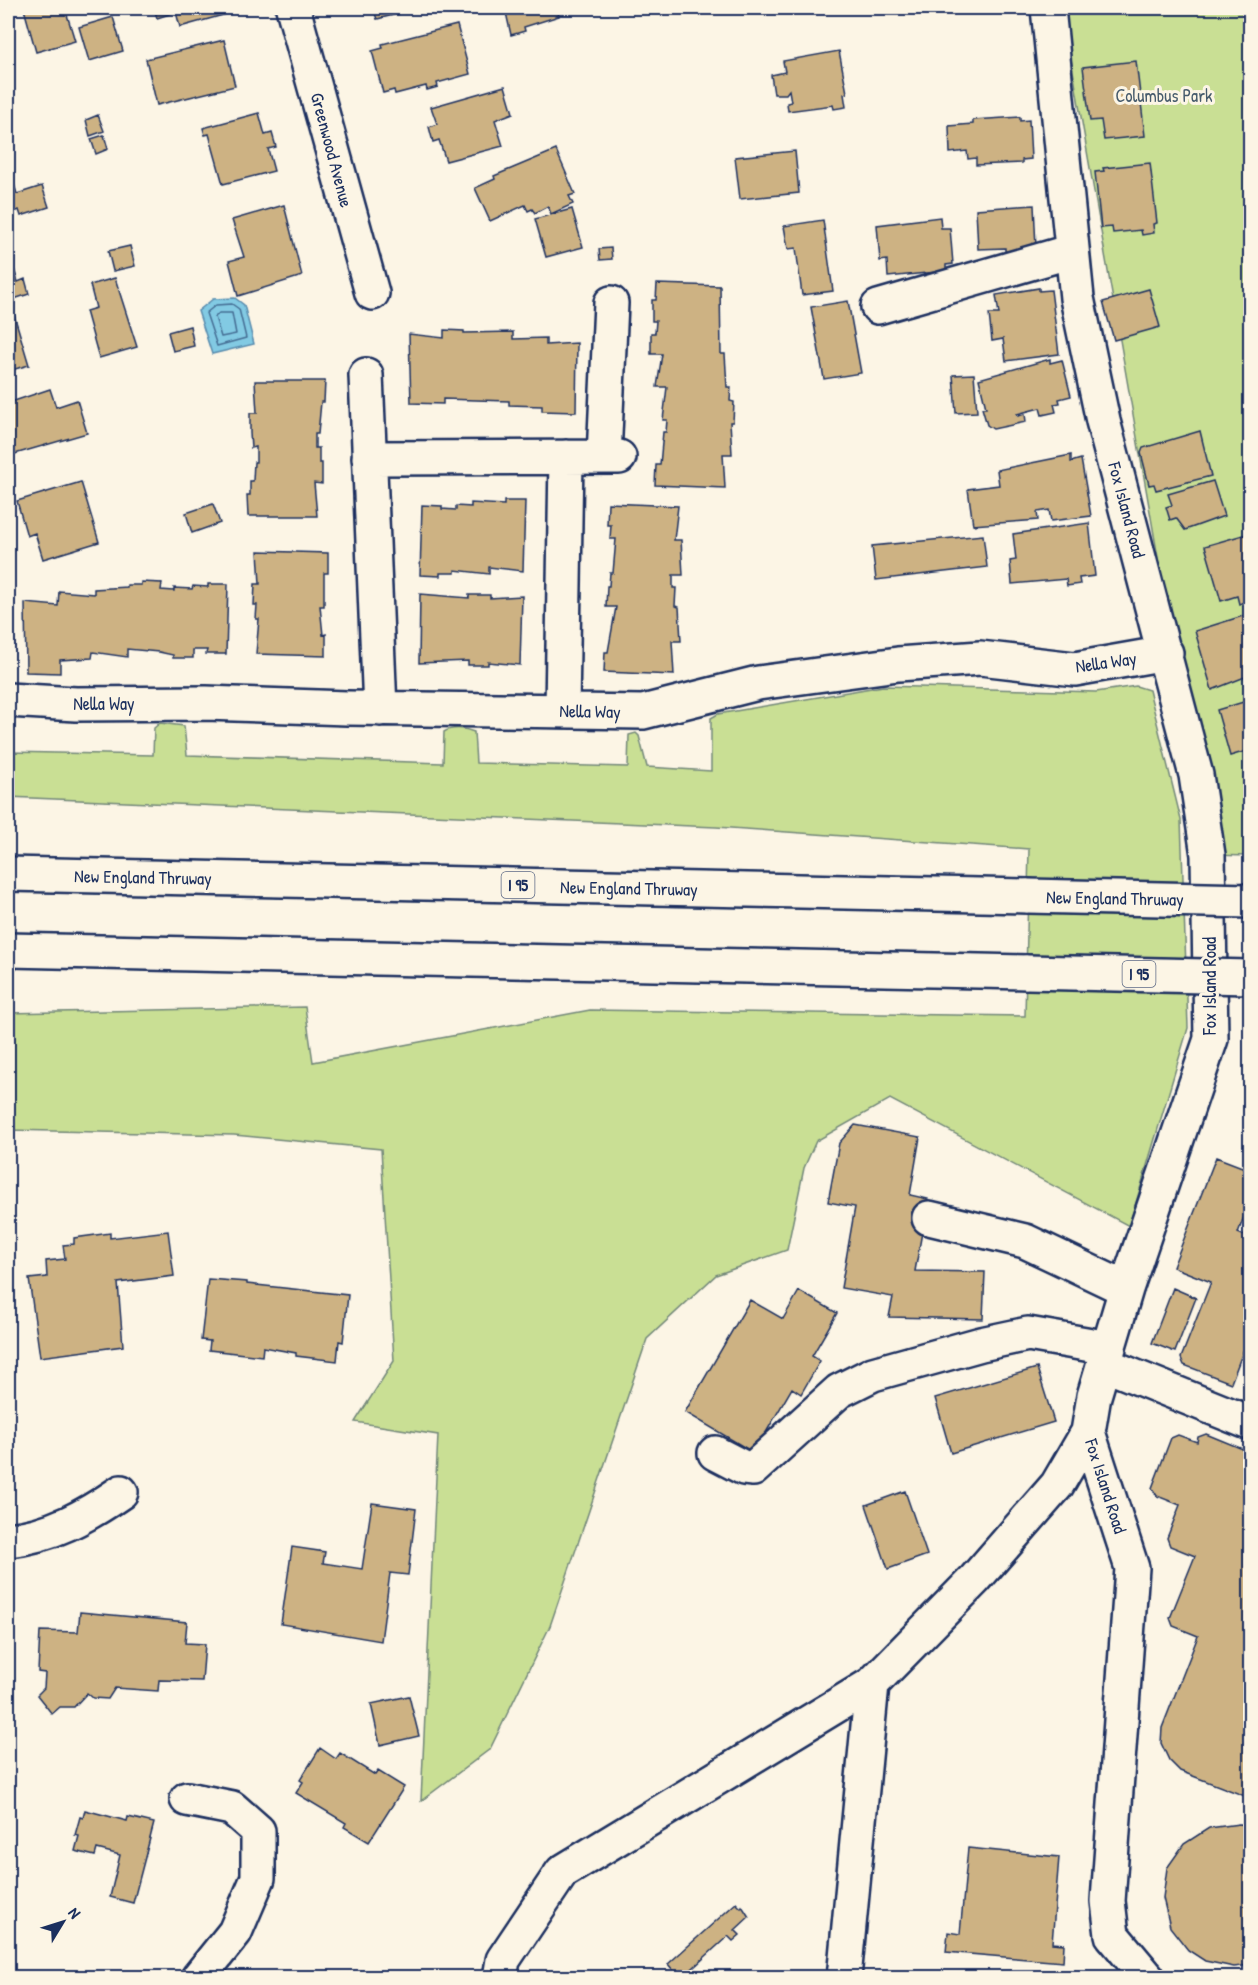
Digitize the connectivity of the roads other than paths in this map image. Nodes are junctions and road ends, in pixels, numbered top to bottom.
1 (293, 8) edge
2 (1048, 8) edge
3 (1072, 251) junction
4 (372, 293) dead end
5 (611, 303) dead end
6 (878, 307) dead end
7 (366, 375) dead end
8 (566, 457) junction
9 (369, 458) junction
10 (1166, 653) junction
11 (8, 700) edge
12 (380, 709) junction
13 (562, 711) junction
14 (8, 874) edge
15 (1251, 901) edge
16 (8, 950) edge
17 (1251, 977) edge
18 (929, 1218) dead end
19 (1126, 1289) junction
20 (1106, 1356) junction
21 (1251, 1423) edge
22 (1088, 1432) junction
23 (715, 1453) dead end
24 (121, 1492) dead end
25 (8, 1540) edge
26 (872, 1684) junction
27 (188, 1798) dead end
28 (198, 1977) edge
29 (500, 1977) edge
30 (844, 1977) edge
31 (1148, 1977) edge

1 - 4 main road, Greenwood Avenue
2 - 3 main road, Fox Island Road
3 - 6 main road
3 - 10 main road, Fox Island Road
5 - 8 main road
7 - 9 main road
8 - 9 main road
8 - 13 main road
9 - 12 main road
10 - 13 main road, Nella Way
10 - 19 main road, Fox Island Road
11 - 12 main road, Nella Way
12 - 13 main road, Nella Way
14 - 15 main road, New England Thruway / I 95, bridge
16 - 17 main road, I 95, bridge
18 - 19 main road
19 - 20 main road, Fox Island Road
20 - 21 main road
20 - 22 main road, Fox Island Road
20 - 23 main road
22 - 26 main road
22 - 31 main road, Fox Island Road
24 - 25 main road
26 - 29 main road
26 - 30 main road
27 - 28 main road

